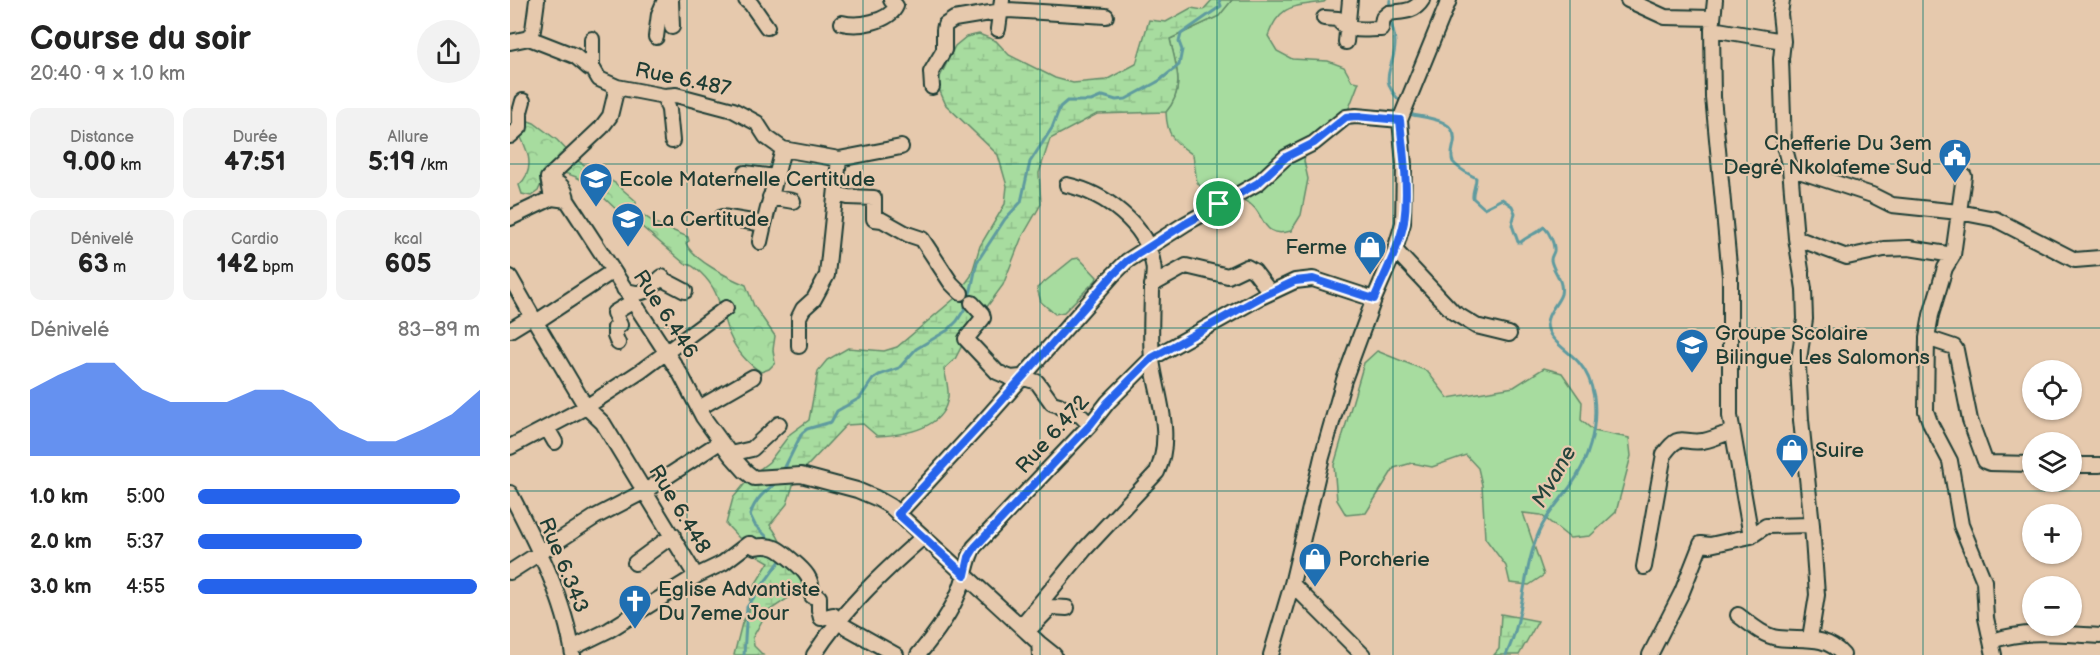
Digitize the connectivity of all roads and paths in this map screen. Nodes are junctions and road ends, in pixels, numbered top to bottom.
1 (537, 0) edge
2 (664, 0) edge
3 (671, 0) edge
4 (746, 0) edge
5 (891, 0) edge
6 (1350, 0) edge
7 (1422, 0) edge
8 (1449, 0) edge
9 (1628, 0) edge
10 (1715, 0) edge
11 (1782, 0) edge
12 (1003, 7) edge
13 (1106, 16) dead end
14 (1324, 18) dead end
15 (842, 23) dead end
16 (1712, 24) junction
17 (672, 27) dead end
18 (767, 27) dead end
19 (1347, 28) junction
20 (656, 37) dead end
21 (530, 38) junction
22 (592, 39) dead end
23 (1783, 41) junction
24 (510, 42) edge
25 (1346, 42) dead end
26 (594, 74) junction
27 (617, 87) junction
28 (932, 87) dead end
29 (664, 96) junction
30 (523, 101) dead end
31 (1400, 120) junction
32 (510, 136) edge
33 (672, 141) dead end
34 (902, 147) dead end
35 (783, 149) junction
36 (839, 159) junction
37 (1790, 168) junction
38 (745, 173) dead end
39 (1965, 176) dead end
40 (775, 177) junction
41 (554, 181) junction
42 (1067, 184) dead end
43 (836, 194) junction
44 (552, 198) junction
45 (770, 198) junction
46 (567, 200) junction
47 (793, 201) dead end
48 (1959, 212) junction
49 (722, 217) dead end
50 (510, 218) edge
51 (764, 224) junction
52 (1796, 238) junction
53 (760, 242) dead end
54 (1395, 250) junction
55 (1144, 252) junction
56 (1953, 255) junction
57 (2100, 258) edge
58 (613, 271) junction
59 (510, 277) edge
60 (1152, 285) junction
61 (685, 291) dead end
62 (961, 293) dead end
63 (1262, 298) junction
64 (1374, 299) junction
65 (637, 301) junction
66 (972, 303) dead end
67 (726, 308) dead end
68 (534, 318) junction
69 (510, 330) edge
70 (1509, 334) dead end
71 (1927, 338) junction
72 (618, 343) dead end
73 (800, 346) dead end
74 (666, 353) junction
75 (1152, 358) junction
76 (753, 377) dead end
77 (1021, 377) junction
78 (586, 407) junction
79 (699, 408) junction
80 (779, 424) dead end
81 (1090, 425) junction
82 (547, 428) junction
83 (1732, 431) junction
84 (555, 442) dead end
85 (720, 442) junction
86 (510, 447) edge
87 (730, 454) junction
88 (2022, 464) edge
89 (2082, 465) edge
90 (2100, 465) edge
91 (645, 491) junction
92 (510, 493) edge
93 (898, 514) junction
94 (1812, 525) junction
95 (673, 535) junction
96 (1750, 536) junction
97 (922, 538) junction
98 (539, 552) junction
99 (634, 563) dead end
100 (1644, 567) dead end
101 (510, 572) edge
102 (965, 575) junction
103 (696, 576) junction
104 (1292, 584) junction
105 (1067, 608) dead end
106 (1738, 615) dead end
107 (837, 622) junction
108 (1024, 629) junction
109 (2100, 636) edge
110 (1810, 638) junction
111 (1993, 648) edge
112 (1040, 649) edge
113 (573, 651) edge
114 (814, 655) edge
115 (896, 655) edge
116 (918, 655) edge
117 (1054, 655) edge
118 (1271, 655) edge
119 (1364, 655) edge
120 (1650, 655) edge
121 (1844, 655) edge

1 - 21 street
2 - 20 street
3 - 17 street
4 - 18 street
5 - 15 street
6 - 19 street
7 - 19 street
8 - 31 street
9 - 16 street
10 - 16 street
11 - 23 street
12 - 13 street
12 - 28 street
14 - 19 street
16 - 23 street
16 - 83 street
19 - 25 street
21 - 24 street
21 - 26 street, Rue 6.487
22 - 26 street
23 - 37 street
26 - 27 street, Rue 6.487
27 - 29 street, Rue 6.487
27 - 41 street
29 - 33 street
29 - 35 street, Rue 6.487
30 - 32 street
31 - 54 street
31 - 55 street
34 - 36 street
35 - 36 street
35 - 40 street
36 - 43 street
37 - 48 street
37 - 52 street
38 - 40 street
39 - 48 street
40 - 45 street
41 - 44 street
41 - 46 street, Rue 6.446
42 - 55 street
43 - 62 street
43 - 73 street
44 - 46 street
44 - 50 street
45 - 47 street
45 - 51 street
46 - 58 street, Rue 6.446
48 - 56 street
48 - 57 street
49 - 51 street
51 - 53 street
52 - 56 street
52 - 94 street
54 - 64 street
54 - 70 street
55 - 60 street
55 - 77 street
56 - 71 street
58 - 65 street, Rue 6.446
58 - 68 street
59 - 68 street, Rue 6.448
60 - 63 street
60 - 75 street
61 - 65 street
63 - 64 street, Rue 6.472
63 - 75 street, Rue 6.472
64 - 104 street
65 - 72 street
65 - 74 street, Rue 6.446
66 - 77 street
67 - 74 street
68 - 69 street
68 - 78 street, Rue 6.448
71 - 88 street
71 - 111 street
74 - 78 street
74 - 79 street, Rue 6.446
75 - 81 street, Rue 6.472
75 - 108 street
76 - 79 street
77 - 81 street
77 - 93 street
78 - 82 street
78 - 91 street, Rue 6.448
79 - 85 street, Rue 6.446
80 - 87 street
81 - 102 street, Rue 6.472
82 - 84 street
82 - 86 street
83 - 96 street
83 - 100 street
85 - 87 street, Rue 6.446
85 - 91 street
87 - 93 street, Rue 6.446
89 - 90 street
91 - 95 street, Rue 6.448
91 - 98 street
92 - 98 street, Rue 6.343
93 - 97 street, Rue 6.446
94 - 96 street
94 - 110 street
95 - 99 street
95 - 103 street, Rue 6.448
96 - 120 street
97 - 102 street, Rue 6.446
97 - 107 street
98 - 101 street
98 - 113 street, Rue 6.343
102 - 108 street, Rue 6.446
102 - 116 street, Rue 6.472
103 - 107 street
103 - 113 street, Rue 6.448
104 - 118 street
104 - 119 street
105 - 108 street
106 - 110 street
107 - 114 street
107 - 115 street
108 - 112 street, Rue 6.446
109 - 111 street
110 - 121 street
112 - 117 street, Rue 6.446

